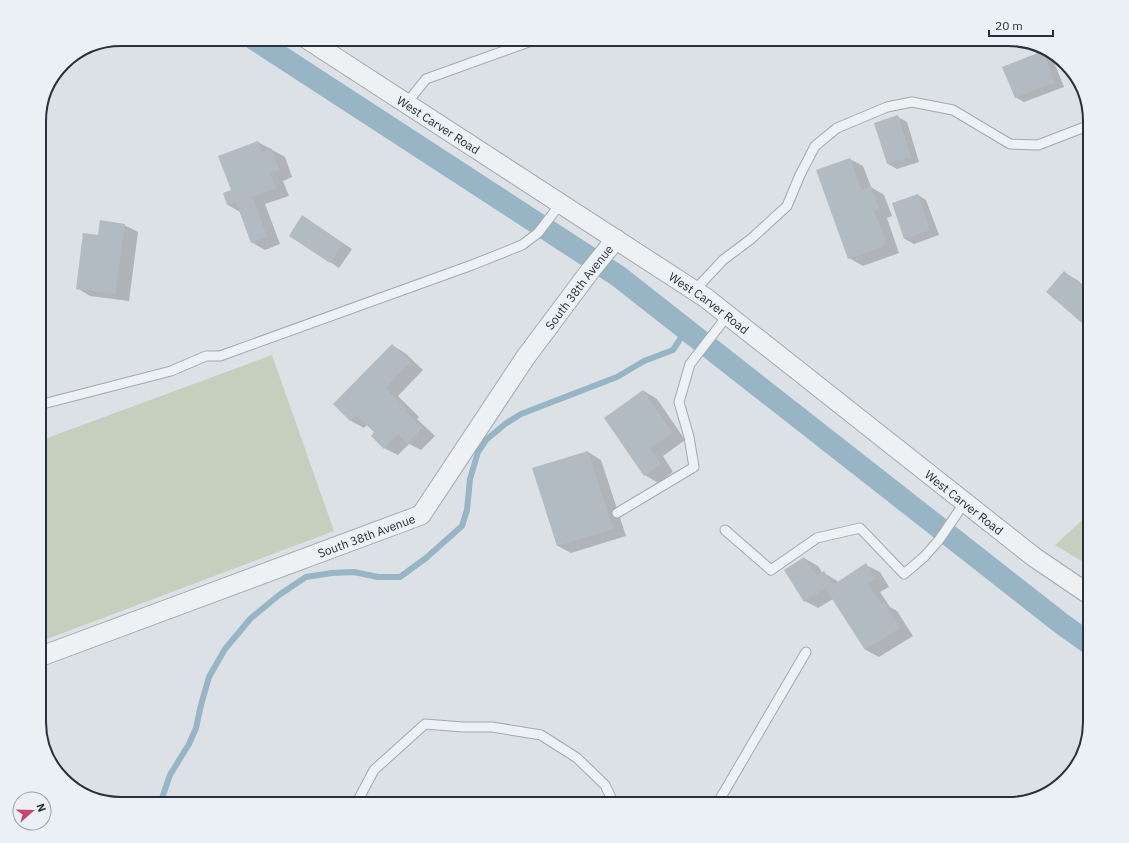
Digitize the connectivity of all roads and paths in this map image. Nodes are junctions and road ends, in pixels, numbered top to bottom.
1 (318, 46) edge
2 (518, 46) edge
3 (406, 104) junction
4 (1083, 128) edge
5 (561, 203) junction
6 (612, 244) junction
7 (694, 290) junction
8 (728, 315) junction
9 (46, 403) edge
10 (965, 502) junction
11 (617, 513) dead end
12 (725, 530) dead end
13 (1083, 590) edge
14 (806, 652) dead end
15 (46, 655) edge
16 (360, 797) edge
17 (611, 797) edge
18 (721, 797) edge

1 - 3 street, West Carver Road
2 - 3 lane
3 - 5 street, West Carver Road
4 - 7 lane
5 - 6 street, West Carver Road
5 - 9 lane
6 - 7 street, West Carver Road
6 - 15 street, South 38th Avenue
7 - 8 street, West Carver Road
8 - 10 street, West Carver Road
8 - 11 lane
10 - 12 lane
10 - 13 street, West Carver Road
14 - 18 lane
16 - 17 lane

